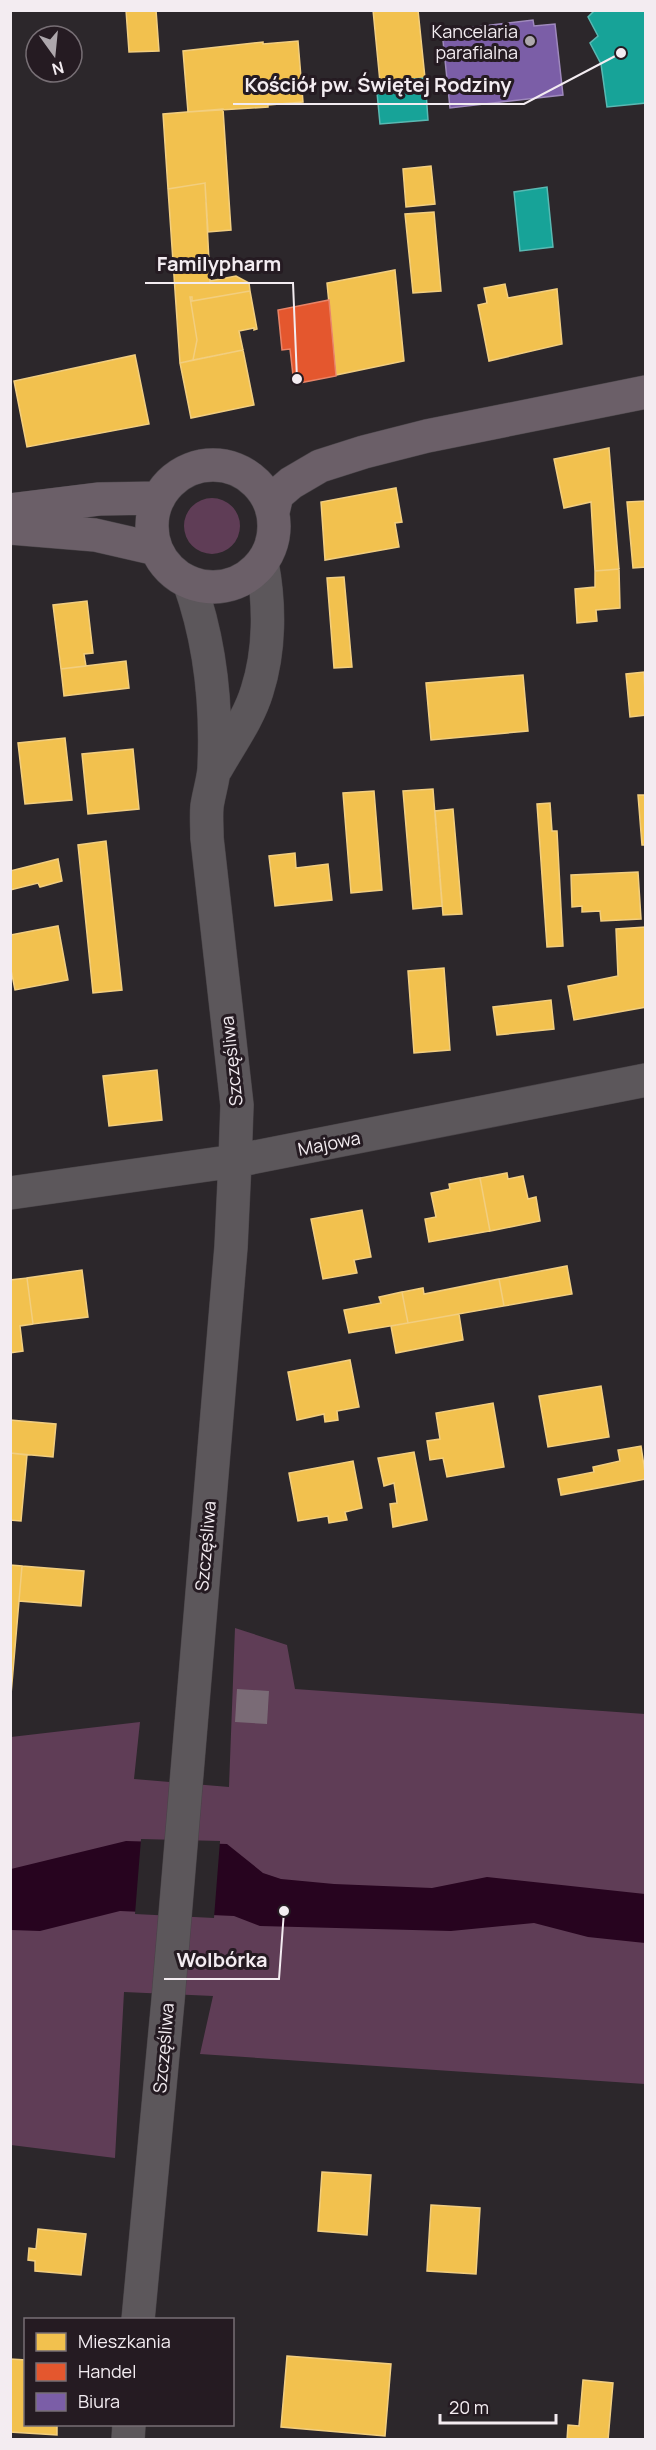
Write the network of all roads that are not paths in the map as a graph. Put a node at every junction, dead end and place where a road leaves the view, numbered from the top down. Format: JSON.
{"nodes":[{"id":1,"x":645,"y":392,"type":"edge"},
{"id":2,"x":427,"y":436,"type":"junction"},
{"id":3,"x":241,"y":471,"type":"junction"},
{"id":4,"x":159,"y":498,"type":"junction"},
{"id":5,"x":10,"y":510,"type":"edge"},
{"id":6,"x":273,"y":512,"type":"junction"},
{"id":7,"x":10,"y":528,"type":"edge"},
{"id":8,"x":156,"y":549,"type":"junction"},
{"id":9,"x":262,"y":563,"type":"junction"},
{"id":10,"x":189,"y":582,"type":"junction"},
{"id":11,"x":214,"y":773,"type":"junction"},
{"id":12,"x":645,"y":1080,"type":"edge"},
{"id":13,"x":235,"y":1161,"type":"junction"},
{"id":14,"x":10,"y":1193,"type":"edge"},
{"id":15,"x":138,"y":2318,"type":"edge"}],
"edges":[{"from":1,"to":2,"type":"main road"},
{"from":2,"to":3,"type":"main road"},
{"from":2,"to":6,"type":"main road"},
{"from":3,"to":4,"type":"main road"},
{"from":3,"to":6,"type":"main road"},
{"from":4,"to":5,"type":"main road"},
{"from":4,"to":8,"type":"main road"},
{"from":6,"to":9,"type":"main road"},
{"from":7,"to":8,"type":"main road"},
{"from":8,"to":10,"type":"main road"},
{"from":9,"to":10,"type":"main road"},
{"from":9,"to":11,"type":"street","name":"Szczęśliwa"},
{"from":10,"to":11,"type":"street","name":"Szczęśliwa"},
{"from":11,"to":13,"type":"street","name":"Szczęśliwa"},
{"from":12,"to":13,"type":"street","name":"Majowa"},
{"from":13,"to":14,"type":"street","name":"Majowa"},
{"from":13,"to":15,"type":"street","name":"Szczęśliwa"}]}
